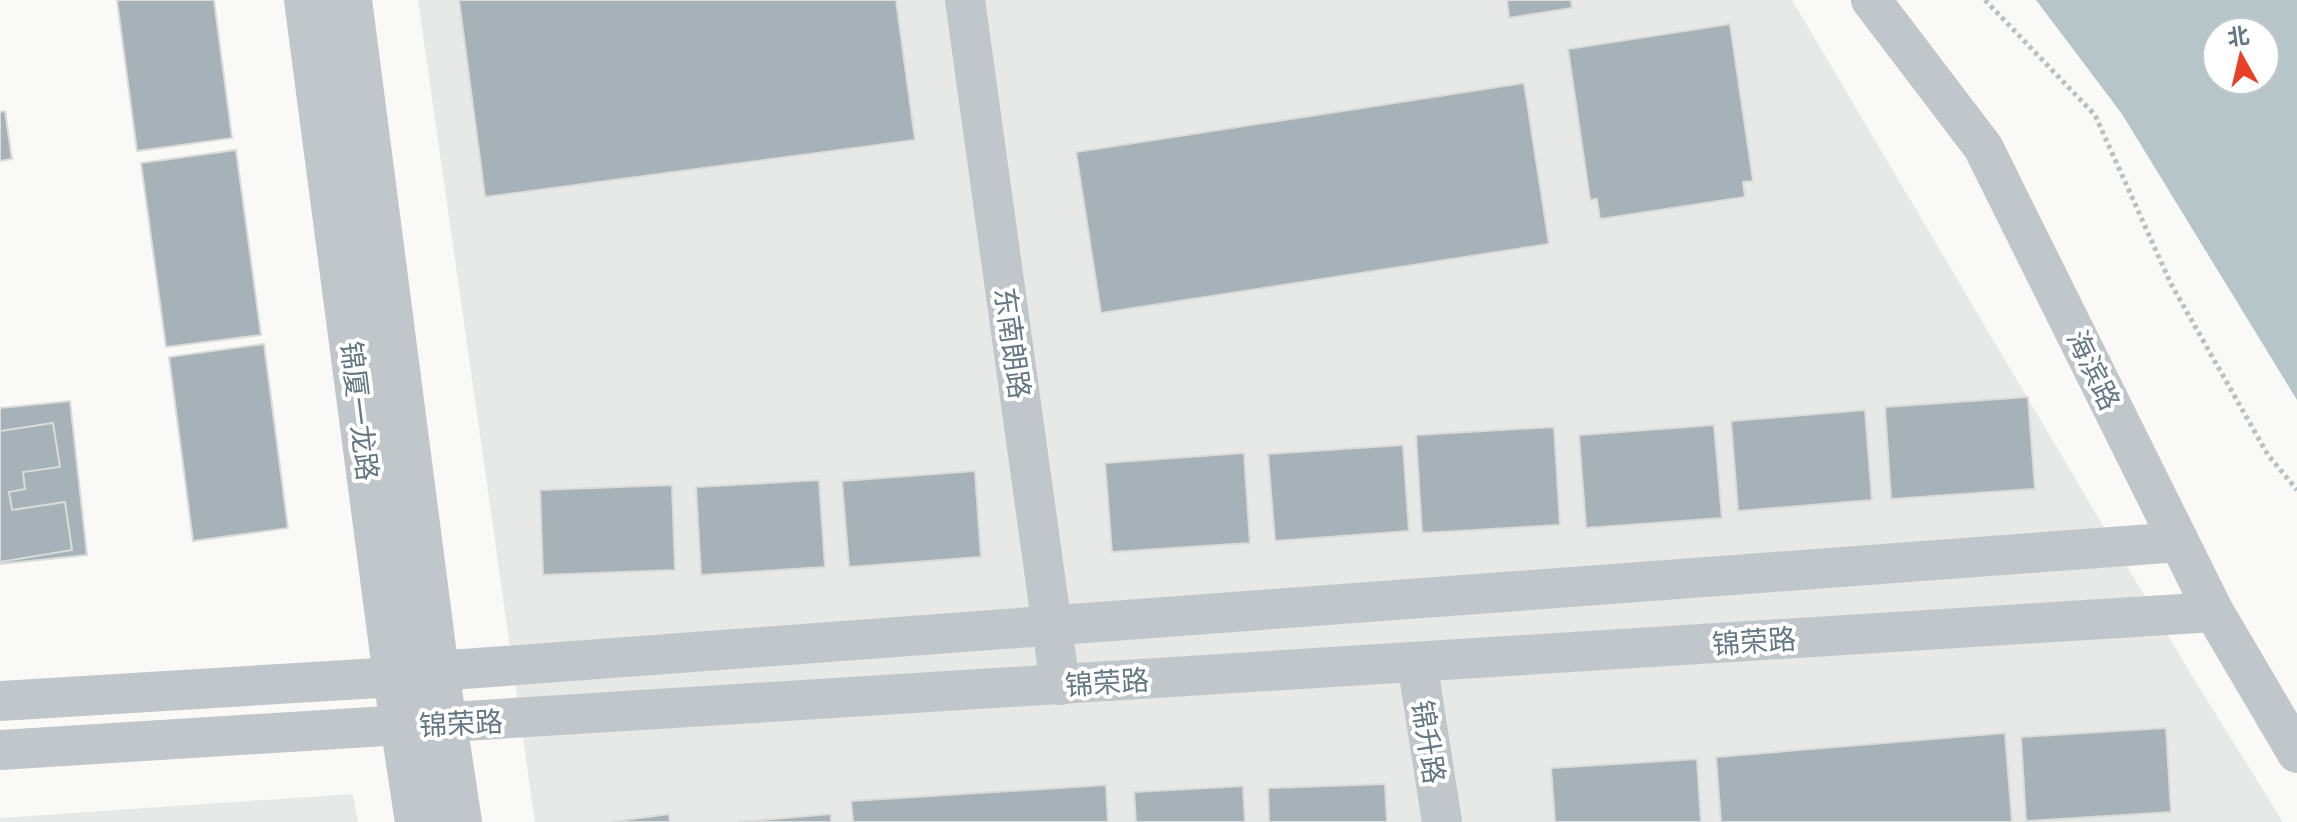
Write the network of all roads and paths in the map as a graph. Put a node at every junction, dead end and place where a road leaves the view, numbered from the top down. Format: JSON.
{"nodes":[{"id":1,"x":306,"y":0,"type":"edge"},
{"id":2,"x":350,"y":0,"type":"edge"},
{"id":3,"x":965,"y":0,"type":"edge"},
{"id":4,"x":1871,"y":0,"type":"edge"},
{"id":5,"x":1985,"y":0,"type":"edge"},
{"id":6,"x":2297,"y":490,"type":"edge"},
{"id":7,"x":2179,"y":542,"type":"junction"},
{"id":8,"x":2214,"y":612,"type":"junction"},
{"id":9,"x":1052,"y":625,"type":"junction"},
{"id":10,"x":1417,"y":662,"type":"junction"},
{"id":11,"x":416,"y":674,"type":"junction"},
{"id":12,"x":1060,"y":685,"type":"junction"},
{"id":13,"x":0,"y":701,"type":"edge"},
{"id":14,"x":444,"y":724,"type":"junction"},
{"id":15,"x":402,"y":726,"type":"junction"},
{"id":16,"x":0,"y":750,"type":"edge"},
{"id":17,"x":2297,"y":753,"type":"edge"},
{"id":18,"x":417,"y":822,"type":"edge"},
{"id":19,"x":460,"y":822,"type":"edge"},
{"id":20,"x":1442,"y":822,"type":"edge"}],
"edges":[{"from":1,"to":11,"type":"street","name":"锦厦一龙路"},
{"from":2,"to":11,"type":"street","name":"锦厦一龙路"},
{"from":3,"to":9,"type":"street","name":"东南朗路"},
{"from":4,"to":7,"type":"street","name":"海滨路"},
{"from":5,"to":6,"type":"path"},
{"from":7,"to":8,"type":"street","name":"海滨路"},
{"from":7,"to":9,"type":"street","name":"锦荣路"},
{"from":8,"to":10,"type":"street","name":"锦荣路"},
{"from":8,"to":17,"type":"street","name":"海滨路"},
{"from":9,"to":11,"type":"street","name":"锦荣路"},
{"from":9,"to":12,"type":"street","name":"东南朗路"},
{"from":10,"to":12,"type":"street","name":"锦荣路"},
{"from":10,"to":20,"type":"street","name":"锦升路"},
{"from":11,"to":13,"type":"street","name":"锦荣路"},
{"from":11,"to":14,"type":"street","name":"锦厦一龙路"},
{"from":11,"to":15,"type":"street","name":"锦厦一龙路"},
{"from":12,"to":14,"type":"street","name":"锦荣路"},
{"from":14,"to":15,"type":"street","name":"锦荣路"},
{"from":14,"to":19,"type":"street","name":"锦厦一龙路"},
{"from":15,"to":16,"type":"street","name":"锦荣路"},
{"from":15,"to":18,"type":"street","name":"锦厦一龙路"}]}
